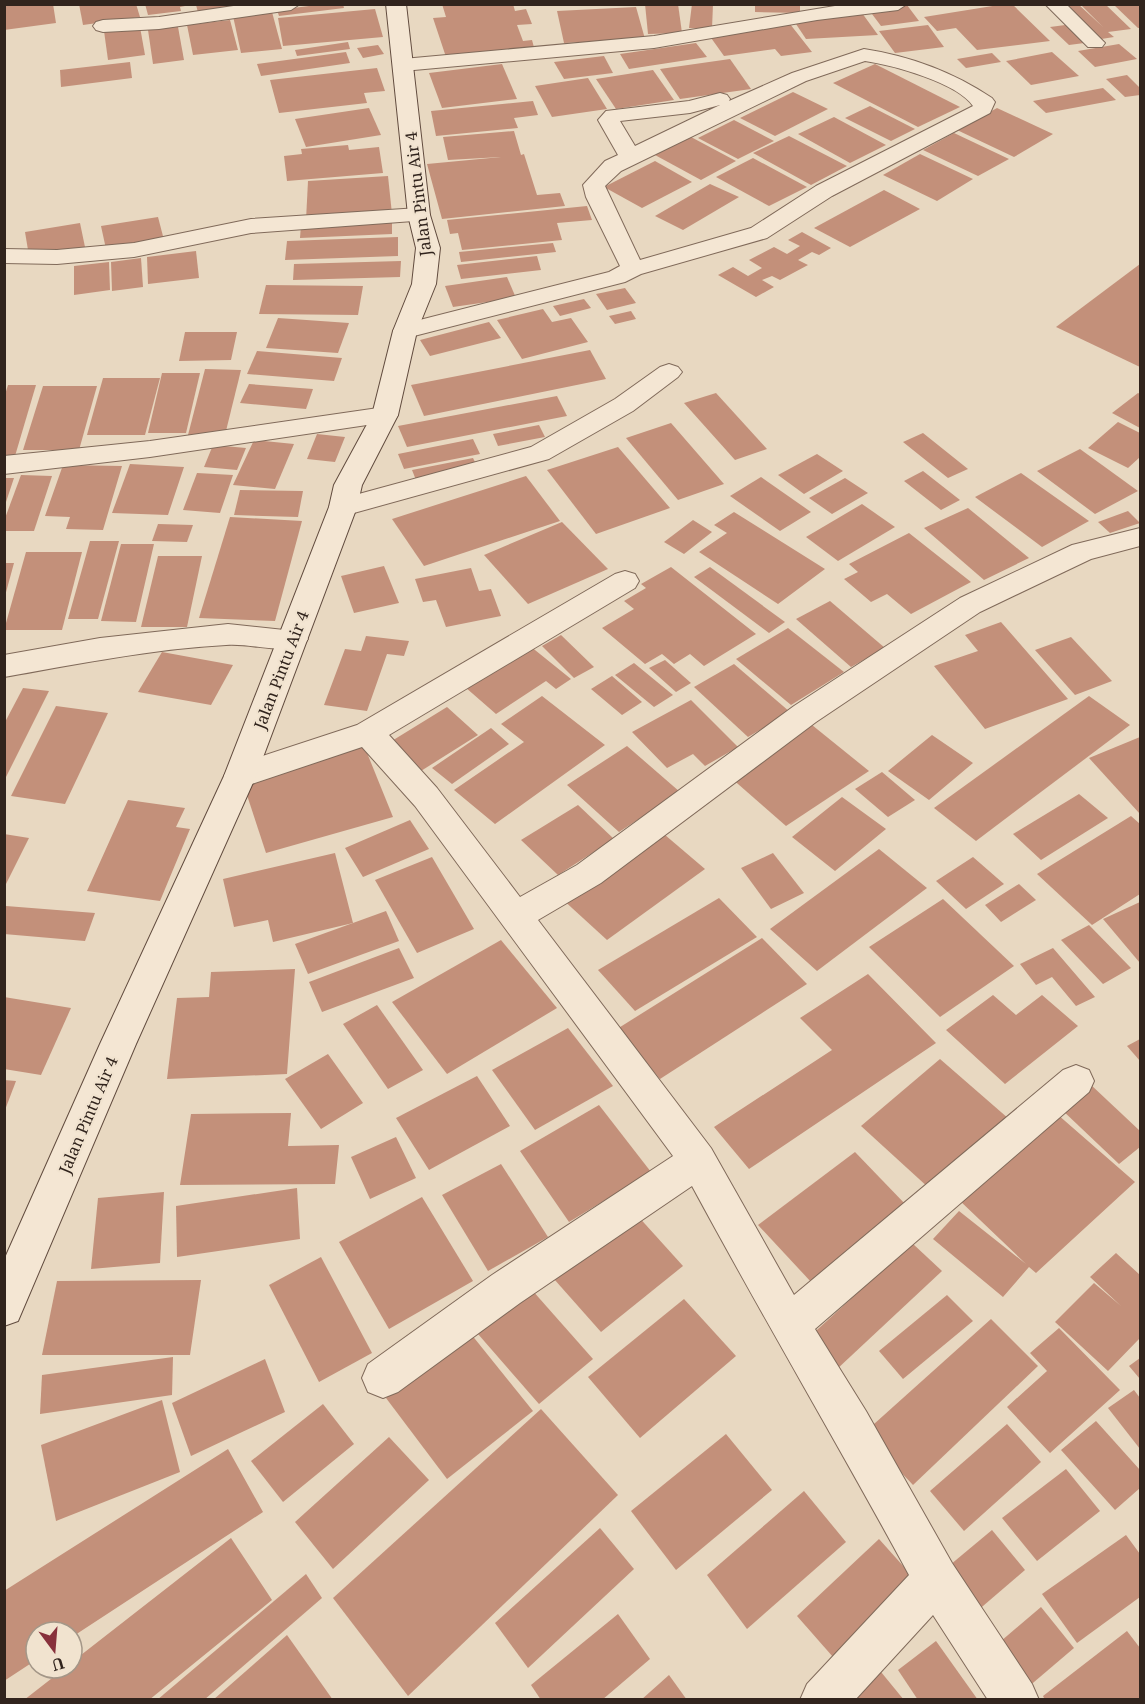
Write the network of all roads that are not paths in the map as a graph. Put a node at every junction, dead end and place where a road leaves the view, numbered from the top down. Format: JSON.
{"nodes":[{"id":1,"x":291,"y":4,"type":"edge"},
{"id":2,"x":396,"y":4,"type":"edge"},
{"id":3,"x":898,"y":4,"type":"edge"},
{"id":4,"x":1054,"y":4,"type":"edge"},
{"id":5,"x":103,"y":26,"type":"dead end"},
{"id":6,"x":1095,"y":43,"type":"dead end"},
{"id":7,"x":403,"y":65,"type":"junction"},
{"id":8,"x":799,"y":77,"type":"junction"},
{"id":9,"x":630,"y":157,"type":"junction"},
{"id":10,"x":418,"y":215,"type":"junction"},
{"id":11,"x":4,"y":256,"type":"edge"},
{"id":12,"x":633,"y":269,"type":"junction"},
{"id":13,"x":405,"y":331,"type":"junction"},
{"id":14,"x":669,"y":372,"type":"dead end"},
{"id":15,"x":385,"y":415,"type":"junction"},
{"id":16,"x":4,"y":465,"type":"edge"},
{"id":17,"x":343,"y":507,"type":"junction"},
{"id":18,"x":1140,"y":537,"type":"edge"},
{"id":19,"x":625,"y":581,"type":"dead end"},
{"id":20,"x":293,"y":639,"type":"junction"},
{"id":21,"x":4,"y":666,"type":"edge"},
{"id":22,"x":368,"y":733,"type":"junction"},
{"id":23,"x":240,"y":776,"type":"junction"},
{"id":24,"x":516,"y":916,"type":"junction"},
{"id":25,"x":1076,"y":1082,"type":"dead end"},
{"id":26,"x":698,"y":1160,"type":"junction"},
{"id":27,"x":4,"y":1307,"type":"edge"},
{"id":28,"x":789,"y":1325,"type":"junction"},
{"id":29,"x":383,"y":1378,"type":"dead end"},
{"id":30,"x":936,"y":1579,"type":"junction"},
{"id":31,"x":823,"y":1700,"type":"edge"},
{"id":32,"x":1016,"y":1700,"type":"edge"}],
"edges":[{"from":1,"to":5,"type":"street"},
{"from":2,"to":7,"type":"street","name":"Jalan Pintu Air 4"},
{"from":3,"to":7,"type":"street"},
{"from":4,"to":6,"type":"street"},
{"from":7,"to":10,"type":"street","name":"Jalan Pintu Air 4"},
{"from":8,"to":9,"type":"street"},
{"from":8,"to":9,"type":"street"},
{"from":8,"to":12,"type":"street"},
{"from":9,"to":12,"type":"street"},
{"from":10,"to":11,"type":"street"},
{"from":10,"to":13,"type":"street","name":"Jalan Pintu Air 4"},
{"from":12,"to":13,"type":"street"},
{"from":13,"to":15,"type":"street","name":"Jalan Pintu Air 4"},
{"from":14,"to":17,"type":"street"},
{"from":15,"to":16,"type":"street"},
{"from":15,"to":17,"type":"street","name":"Jalan Pintu Air 4"},
{"from":17,"to":20,"type":"street","name":"Jalan Pintu Air 4"},
{"from":18,"to":24,"type":"street"},
{"from":19,"to":22,"type":"street"},
{"from":20,"to":21,"type":"street"},
{"from":20,"to":23,"type":"street","name":"Jalan Pintu Air 4"},
{"from":22,"to":23,"type":"street"},
{"from":22,"to":24,"type":"street"},
{"from":23,"to":27,"type":"street","name":"Jalan Pintu Air 4"},
{"from":24,"to":26,"type":"street"},
{"from":25,"to":28,"type":"street"},
{"from":26,"to":28,"type":"street"},
{"from":26,"to":29,"type":"street"},
{"from":28,"to":30,"type":"street"},
{"from":30,"to":31,"type":"street"},
{"from":30,"to":32,"type":"street"}]}
